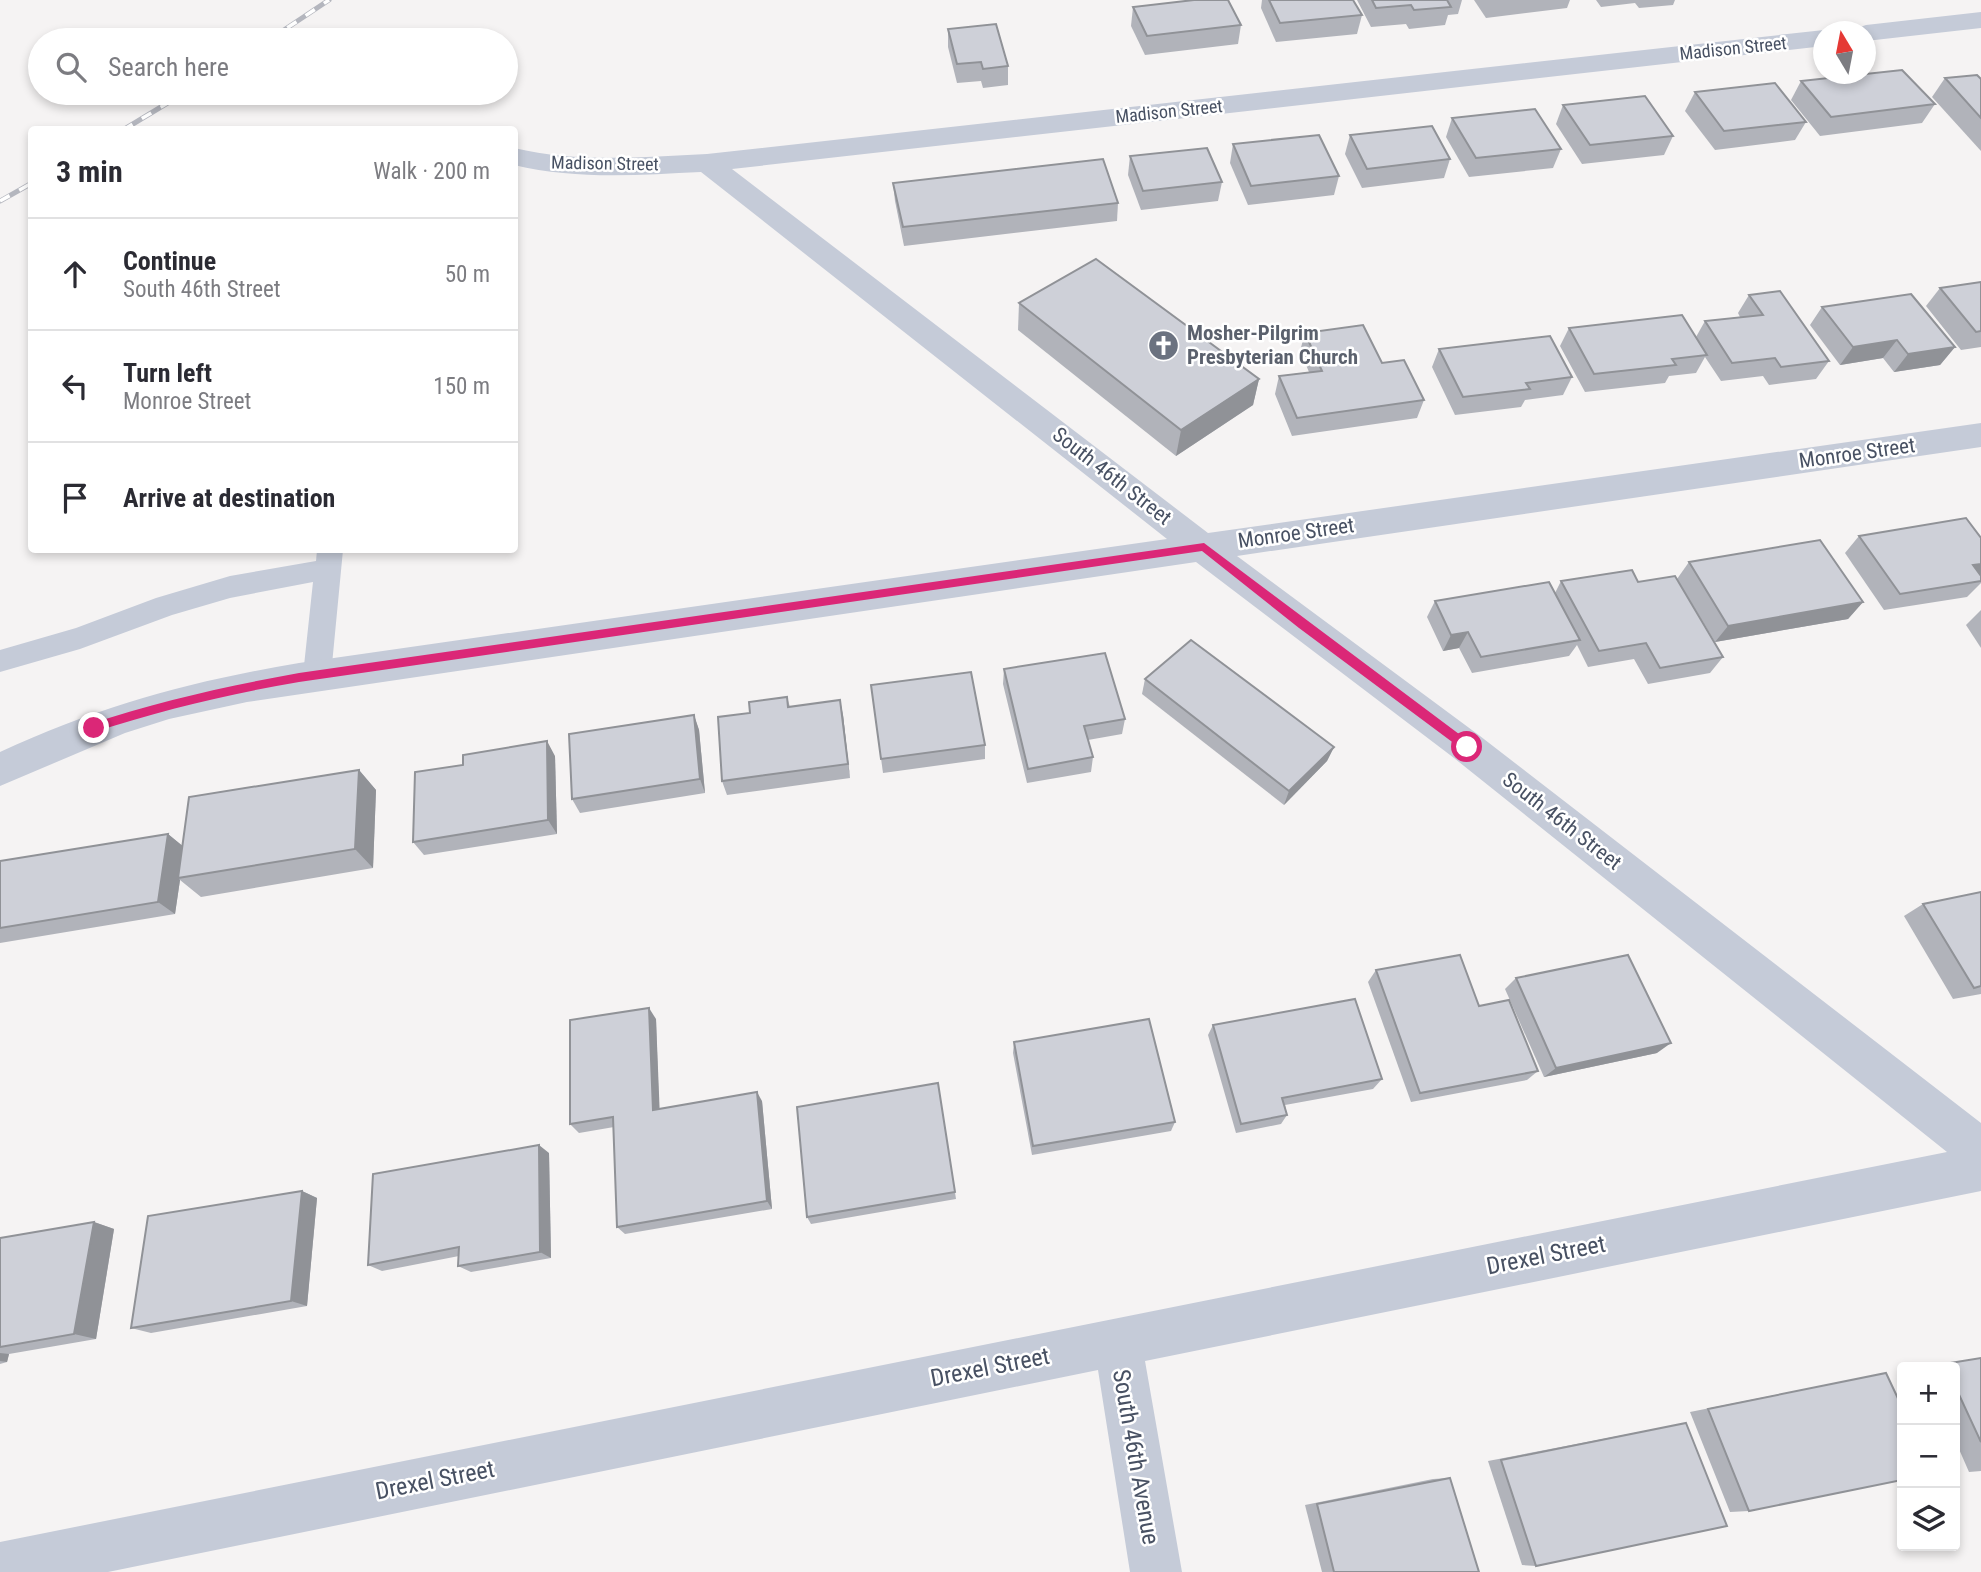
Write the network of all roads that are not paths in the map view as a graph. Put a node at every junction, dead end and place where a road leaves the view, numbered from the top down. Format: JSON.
{"nodes":[{"id":1,"x":1981,"y":20,"type":"edge"},
{"id":2,"x":1876,"y":32,"type":"edge"},
{"id":3,"x":1813,"y":39,"type":"edge"},
{"id":4,"x":518,"y":157,"type":"edge"},
{"id":5,"x":707,"y":163,"type":"junction"},
{"id":6,"x":1981,"y":435,"type":"edge"},
{"id":7,"x":1204,"y":547,"type":"junction"},
{"id":8,"x":329,"y":559,"type":"edge"},
{"id":9,"x":0,"y":661,"type":"edge"},
{"id":10,"x":317,"y":675,"type":"junction"},
{"id":11,"x":0,"y":770,"type":"edge"},
{"id":12,"x":1981,"y":1151,"type":"edge"},
{"id":13,"x":1981,"y":1168,"type":"edge"},
{"id":14,"x":1117,"y":1341,"type":"junction"},
{"id":15,"x":0,"y":1568,"type":"edge"},
{"id":16,"x":1156,"y":1572,"type":"edge"}],
"edges":[{"from":1,"to":2,"type":"street"},
{"from":3,"to":5,"type":"street","name":"Madison Street"},
{"from":4,"to":5,"type":"street","name":"Madison Street"},
{"from":5,"to":7,"type":"street","name":"South 46th Street"},
{"from":6,"to":7,"type":"street","name":"Monroe Street"},
{"from":7,"to":10,"type":"street","name":"Monroe Street"},
{"from":7,"to":12,"type":"street","name":"South 46th Street"},
{"from":8,"to":9,"type":"lane"},
{"from":8,"to":10,"type":"lane"},
{"from":10,"to":11,"type":"street","name":"Monroe Street"},
{"from":13,"to":14,"type":"street","name":"Drexel Street"},
{"from":14,"to":15,"type":"street","name":"Drexel Street"},
{"from":14,"to":16,"type":"street","name":"South 46th Avenue"}]}
